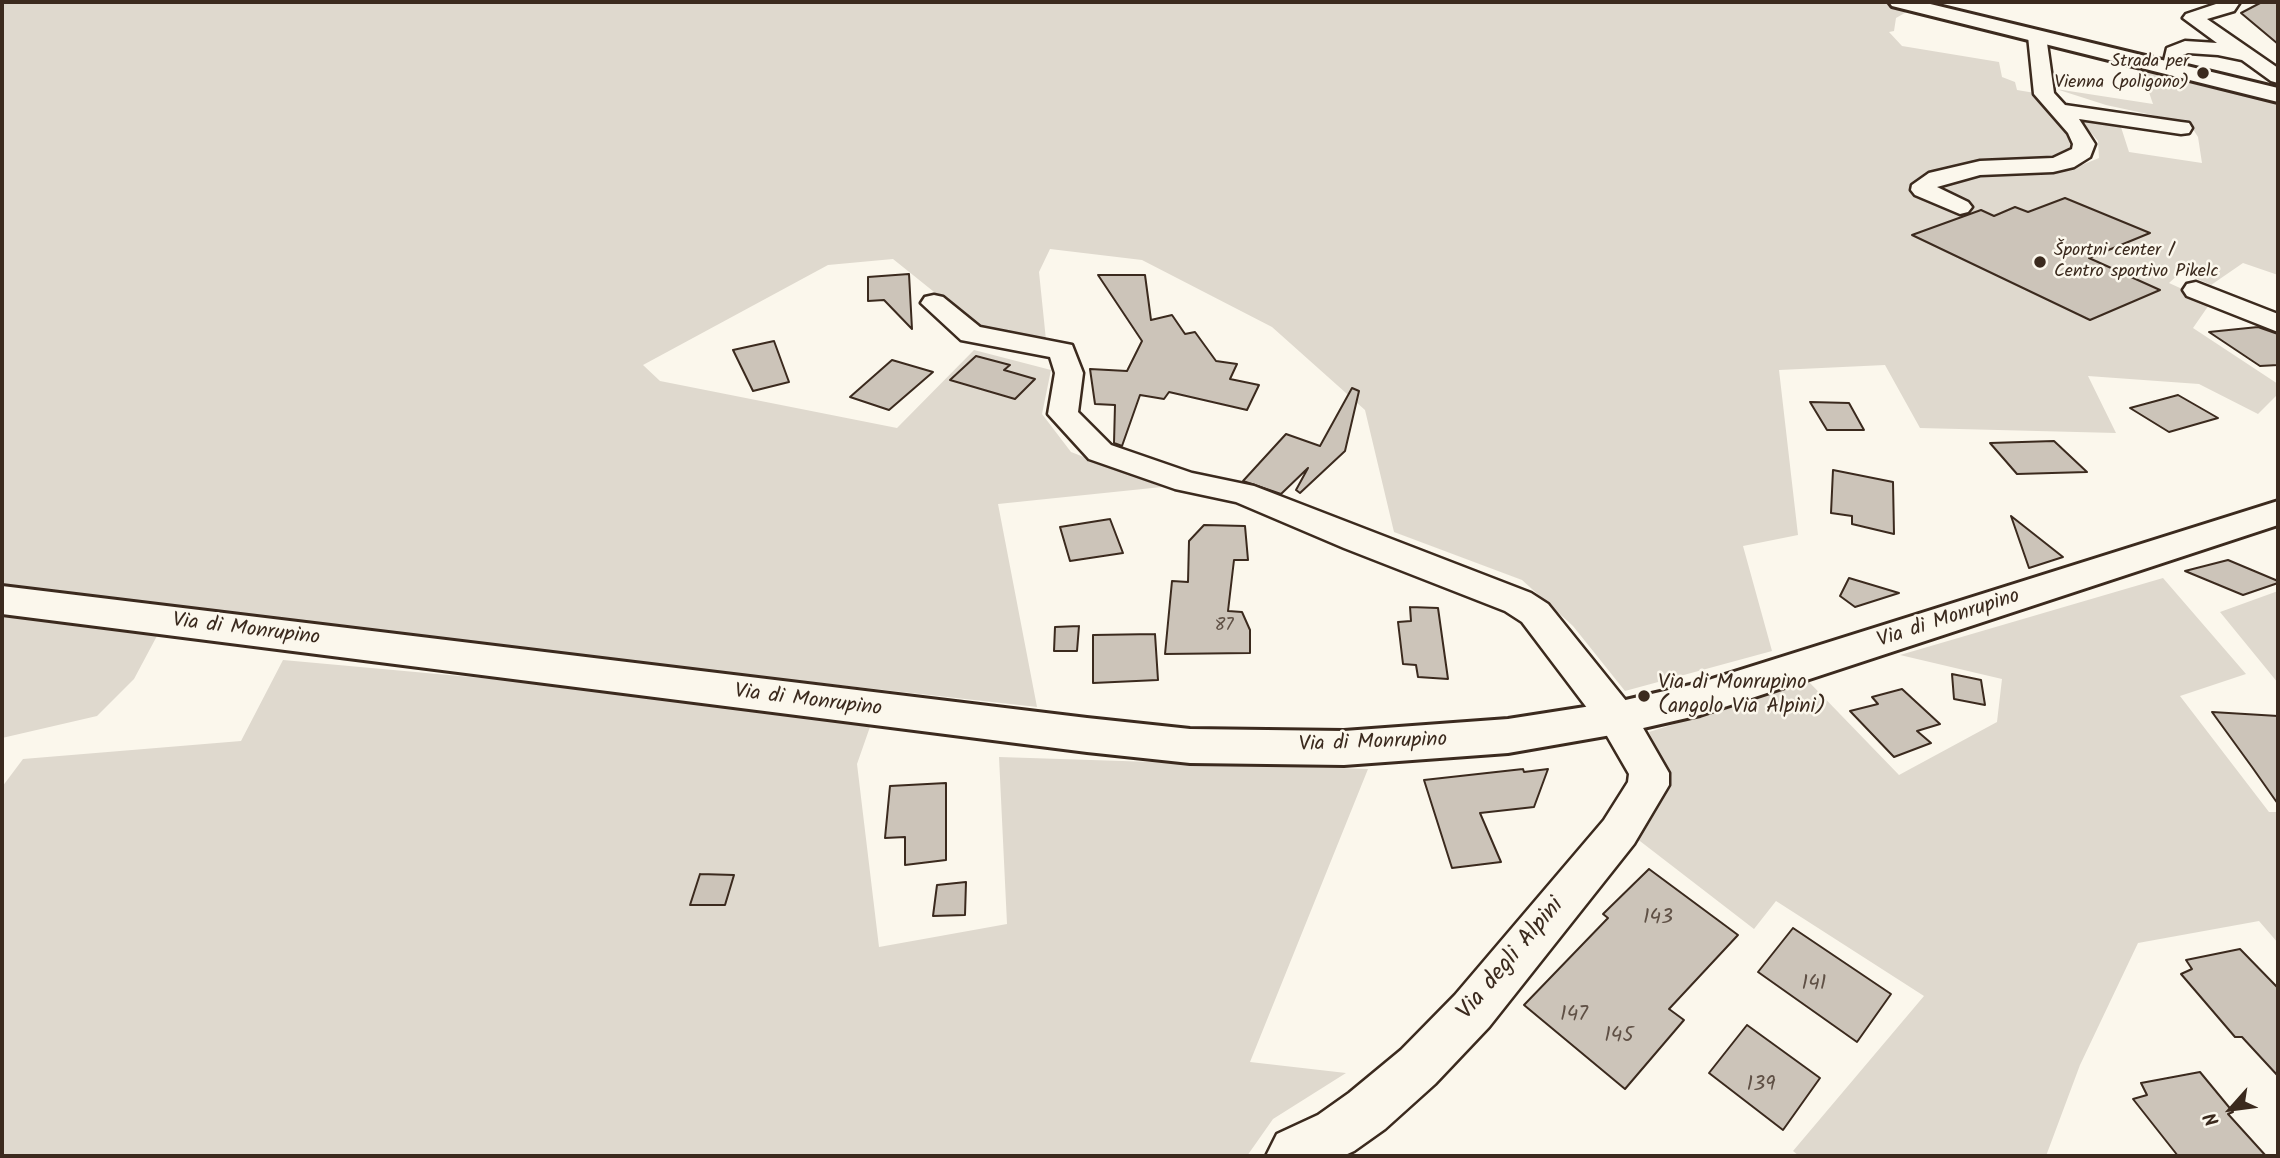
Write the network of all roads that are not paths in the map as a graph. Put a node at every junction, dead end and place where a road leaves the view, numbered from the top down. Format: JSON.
{"nodes":[{"id":1,"x":1899,"y":2,"type":"edge"},
{"id":2,"x":2231,"y":2,"type":"edge"},
{"id":3,"x":2037,"y":36,"type":"junction"},
{"id":4,"x":2249,"y":56,"type":"junction"},
{"id":5,"x":2172,"y":69,"type":"junction"},
{"id":6,"x":2278,"y":76,"type":"edge"},
{"id":7,"x":2278,"y":95,"type":"edge"},
{"id":8,"x":2059,"y":110,"type":"junction"},
{"id":9,"x":2181,"y":128,"type":"dead end"},
{"id":10,"x":1960,"y":207,"type":"dead end"},
{"id":11,"x":2196,"y":290,"type":"dead end"},
{"id":12,"x":934,"y":303,"type":"dead end"},
{"id":13,"x":2278,"y":324,"type":"edge"},
{"id":14,"x":2278,"y":513,"type":"edge"},
{"id":15,"x":2,"y":600,"type":"edge"},
{"id":16,"x":1617,"y":719,"type":"junction"},
{"id":17,"x":1292,"y":1156,"type":"edge"}],
"edges":[{"from":1,"to":3,"type":"main road"},
{"from":2,"to":4,"type":"street"},
{"from":3,"to":5,"type":"main road"},
{"from":3,"to":8,"type":"street"},
{"from":4,"to":5,"type":"street"},
{"from":4,"to":6,"type":"street"},
{"from":5,"to":7,"type":"main road"},
{"from":8,"to":9,"type":"street"},
{"from":8,"to":10,"type":"street"},
{"from":11,"to":13,"type":"street"},
{"from":12,"to":16,"type":"street"},
{"from":14,"to":16,"type":"main road","name":"Via di Monrupino"},
{"from":15,"to":16,"type":"main road","name":"Via di Monrupino"},
{"from":16,"to":17,"type":"street","name":"Via degli Alpini"}]}
